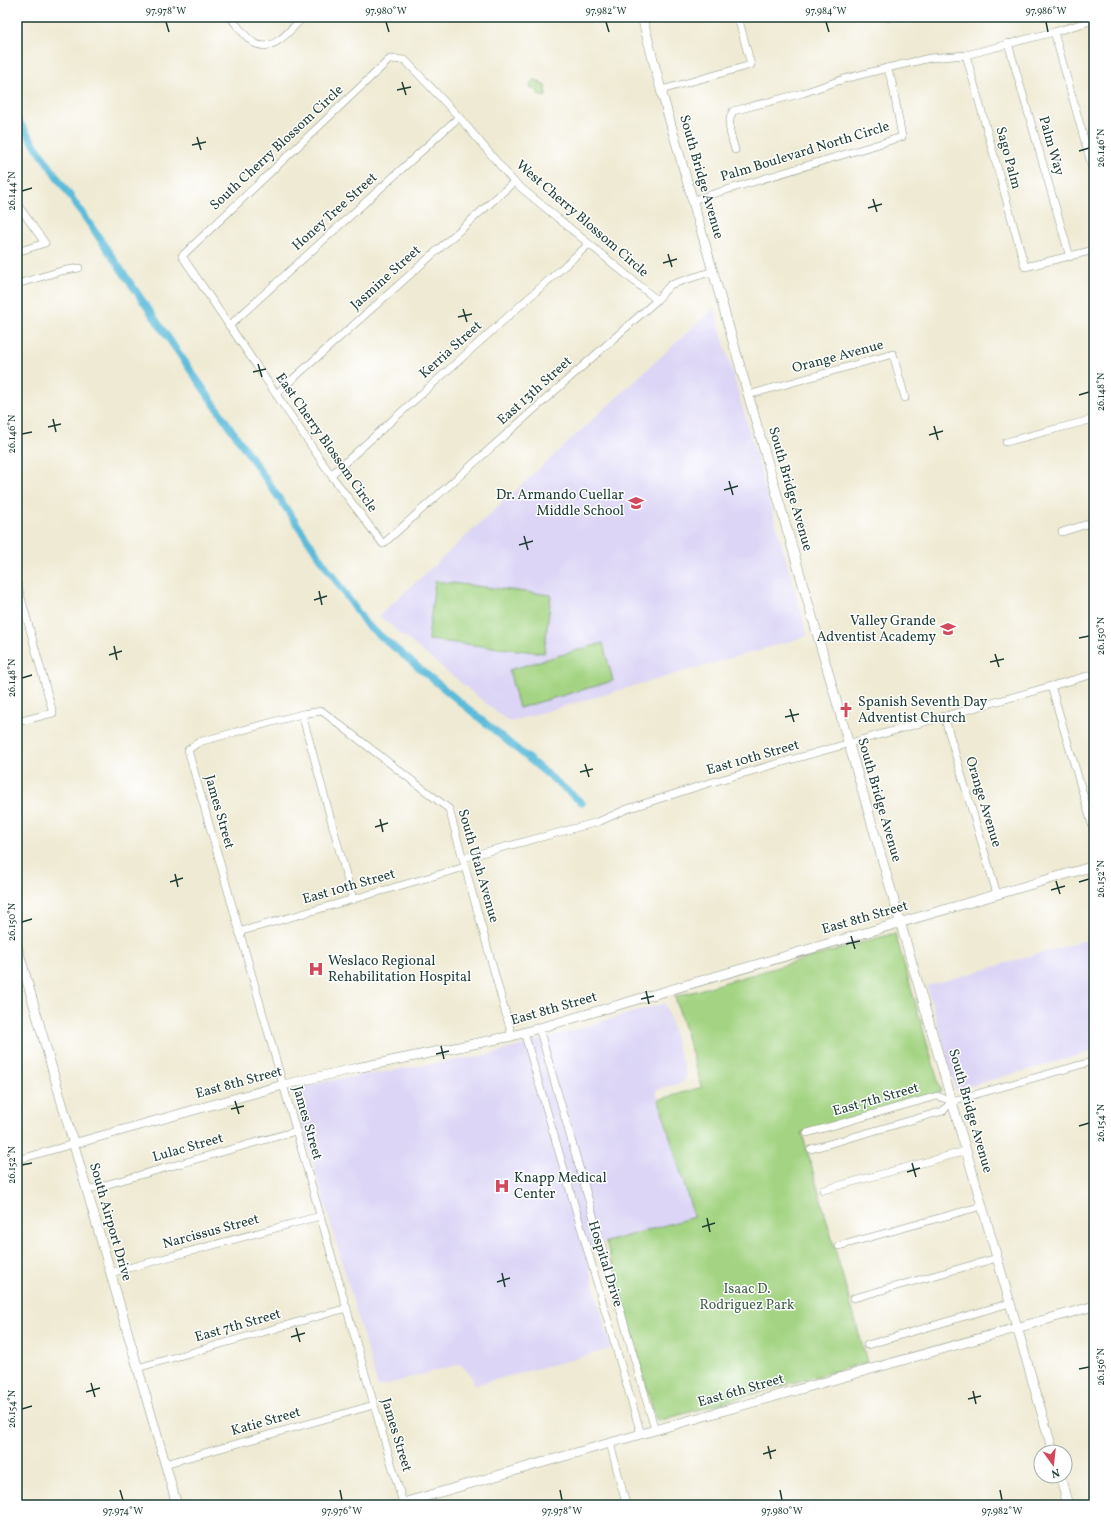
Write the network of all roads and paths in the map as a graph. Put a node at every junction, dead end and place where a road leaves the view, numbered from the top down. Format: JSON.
{"nodes":[{"id":1,"x":230,"y":17,"type":"edge"},
{"id":2,"x":303,"y":17,"type":"edge"},
{"id":3,"x":642,"y":17,"type":"edge"},
{"id":4,"x":738,"y":17,"type":"edge"},
{"id":5,"x":1094,"y":20,"type":"edge"},
{"id":6,"x":1054,"y":32,"type":"junction"},
{"id":7,"x":1008,"y":44,"type":"junction"},
{"id":8,"x":966,"y":55,"type":"junction"},
{"id":9,"x":390,"y":59,"type":"joint"},
{"id":10,"x":887,"y":68,"type":"junction"},
{"id":11,"x":661,"y":90,"type":"junction"},
{"id":12,"x":459,"y":117,"type":"junction"},
{"id":13,"x":735,"y":150,"type":"dead end"},
{"id":14,"x":1094,"y":174,"type":"edge"},
{"id":15,"x":514,"y":182,"type":"junction"},
{"id":16,"x":692,"y":200,"type":"junction"},
{"id":17,"x":17,"y":204,"type":"edge"},
{"id":18,"x":589,"y":244,"type":"junction"},
{"id":19,"x":1094,"y":250,"type":"edge"},
{"id":20,"x":17,"y":252,"type":"edge"},
{"id":21,"x":182,"y":256,"type":"joint"},
{"id":22,"x":1070,"y":257,"type":"junction"},
{"id":23,"x":79,"y":268,"type":"dead end"},
{"id":24,"x":713,"y":271,"type":"junction"},
{"id":25,"x":17,"y":284,"type":"edge"},
{"id":26,"x":657,"y":300,"type":"junction"},
{"id":27,"x":229,"y":326,"type":"junction"},
{"id":28,"x":276,"y":394,"type":"junction"},
{"id":29,"x":748,"y":396,"type":"junction"},
{"id":30,"x":905,"y":398,"type":"dead end"},
{"id":31,"x":1094,"y":419,"type":"edge"},
{"id":32,"x":1006,"y":442,"type":"dead end"},
{"id":33,"x":331,"y":475,"type":"junction"},
{"id":34,"x":1094,"y":522,"type":"edge"},
{"id":35,"x":1062,"y":532,"type":"dead end"},
{"id":36,"x":383,"y":544,"type":"joint"},
{"id":37,"x":17,"y":584,"type":"edge"},
{"id":38,"x":1094,"y":674,"type":"edge"},
{"id":39,"x":1051,"y":686,"type":"junction"},
{"id":40,"x":302,"y":714,"type":"junction"},
{"id":41,"x":944,"y":716,"type":"junction"},
{"id":42,"x":17,"y":722,"type":"edge"},
{"id":43,"x":848,"y":744,"type":"junction"},
{"id":44,"x":1094,"y":831,"type":"edge"},
{"id":45,"x":463,"y":858,"type":"junction"},
{"id":46,"x":1094,"y":866,"type":"edge"},
{"id":47,"x":465,"y":867,"type":"junction"},
{"id":48,"x":997,"y":894,"type":"junction"},
{"id":49,"x":353,"y":900,"type":"junction"},
{"id":50,"x":901,"y":923,"type":"junction"},
{"id":51,"x":239,"y":932,"type":"junction"},
{"id":52,"x":17,"y":946,"type":"edge"},
{"id":53,"x":539,"y":1028,"type":"junction"},
{"id":54,"x":524,"y":1032,"type":"junction"},
{"id":55,"x":512,"y":1036,"type":"junction"},
{"id":56,"x":1094,"y":1061,"type":"edge"},
{"id":57,"x":283,"y":1085,"type":"junction"},
{"id":58,"x":952,"y":1102,"type":"junction"},
{"id":59,"x":296,"y":1131,"type":"junction"},
{"id":60,"x":807,"y":1133,"type":"dead end"},
{"id":61,"x":73,"y":1144,"type":"junction"},
{"id":62,"x":811,"y":1149,"type":"dead end"},
{"id":63,"x":966,"y":1151,"type":"junction"},
{"id":64,"x":17,"y":1160,"type":"edge"},
{"id":65,"x":87,"y":1190,"type":"junction"},
{"id":66,"x":823,"y":1190,"type":"dead end"},
{"id":67,"x":982,"y":1206,"type":"junction"},
{"id":68,"x":320,"y":1216,"type":"junction"},
{"id":69,"x":839,"y":1246,"type":"dead end"},
{"id":70,"x":997,"y":1258,"type":"junction"},
{"id":71,"x":110,"y":1273,"type":"junction"},
{"id":72,"x":854,"y":1298,"type":"dead end"},
{"id":73,"x":1010,"y":1303,"type":"junction"},
{"id":74,"x":1094,"y":1306,"type":"edge"},
{"id":75,"x":346,"y":1308,"type":"junction"},
{"id":76,"x":1018,"y":1328,"type":"junction"},
{"id":77,"x":867,"y":1345,"type":"dead end"},
{"id":78,"x":137,"y":1368,"type":"junction"},
{"id":79,"x":374,"y":1405,"type":"junction"},
{"id":80,"x":655,"y":1430,"type":"junction"},
{"id":81,"x":641,"y":1434,"type":"junction"},
{"id":82,"x":610,"y":1443,"type":"junction"},
{"id":83,"x":1051,"y":1444,"type":"edge"},
{"id":84,"x":165,"y":1464,"type":"junction"},
{"id":85,"x":1062,"y":1484,"type":"edge"},
{"id":86,"x":400,"y":1504,"type":"edge"},
{"id":87,"x":177,"y":1505,"type":"edge"},
{"id":88,"x":626,"y":1505,"type":"edge"},
{"id":89,"x":1068,"y":1505,"type":"edge"}],
"edges":[{"from":1,"to":2,"type":"street"},
{"from":3,"to":11,"type":"street","name":"South Bridge Avenue"},
{"from":4,"to":11,"type":"street"},
{"from":5,"to":6,"type":"street"},
{"from":6,"to":7,"type":"street"},
{"from":6,"to":14,"type":"street"},
{"from":7,"to":8,"type":"street"},
{"from":7,"to":22,"type":"street","name":"Palm Way"},
{"from":8,"to":10,"type":"street"},
{"from":8,"to":22,"type":"street","name":"Sago Palm"},
{"from":9,"to":12,"type":"street","name":"West Cherry Blossom Circle"},
{"from":9,"to":21,"type":"street","name":"South Cherry Blossom Circle"},
{"from":10,"to":13,"type":"street","name":"Palm Boulevard North Circle"},
{"from":10,"to":16,"type":"street","name":"Palm Boulevard North Circle"},
{"from":11,"to":16,"type":"street","name":"South Bridge Avenue"},
{"from":12,"to":15,"type":"street","name":"West Cherry Blossom Circle"},
{"from":12,"to":27,"type":"street","name":"Honey Tree Street"},
{"from":15,"to":18,"type":"street","name":"West Cherry Blossom Circle"},
{"from":15,"to":28,"type":"street","name":"Jasmine Street"},
{"from":16,"to":24,"type":"street","name":"South Bridge Avenue"},
{"from":17,"to":20,"type":"street"},
{"from":18,"to":26,"type":"street","name":"West Cherry Blossom Circle"},
{"from":18,"to":33,"type":"street","name":"Kerria Street"},
{"from":19,"to":22,"type":"street"},
{"from":21,"to":27,"type":"street","name":"East Cherry Blossom Circle"},
{"from":23,"to":25,"type":"street"},
{"from":24,"to":26,"type":"street","name":"East 13th Street"},
{"from":24,"to":29,"type":"street","name":"South Bridge Avenue"},
{"from":26,"to":36,"type":"street","name":"East 13th Street"},
{"from":27,"to":28,"type":"street","name":"East Cherry Blossom Circle"},
{"from":28,"to":33,"type":"street","name":"East Cherry Blossom Circle"},
{"from":29,"to":30,"type":"street","name":"Orange Avenue"},
{"from":29,"to":43,"type":"street","name":"South Bridge Avenue"},
{"from":31,"to":32,"type":"street"},
{"from":33,"to":36,"type":"street","name":"East Cherry Blossom Circle"},
{"from":34,"to":35,"type":"street"},
{"from":37,"to":42,"type":"street"},
{"from":38,"to":39,"type":"street","name":"East 10th Street"},
{"from":39,"to":41,"type":"street","name":"East 10th Street"},
{"from":39,"to":44,"type":"street"},
{"from":40,"to":45,"type":"street","name":"South Utah Avenue"},
{"from":40,"to":49,"type":"street"},
{"from":40,"to":51,"type":"street","name":"James Street"},
{"from":41,"to":43,"type":"street","name":"East 10th Street"},
{"from":41,"to":48,"type":"street","name":"Orange Avenue"},
{"from":43,"to":45,"type":"street","name":"East 10th Street"},
{"from":43,"to":50,"type":"street","name":"South Bridge Avenue"},
{"from":45,"to":47,"type":"street","name":"South Utah Avenue"},
{"from":46,"to":48,"type":"street","name":"East 8th Street"},
{"from":47,"to":49,"type":"street","name":"East 10th Street"},
{"from":47,"to":55,"type":"street","name":"South Utah Avenue"},
{"from":48,"to":50,"type":"street","name":"East 8th Street"},
{"from":49,"to":51,"type":"street","name":"East 10th Street"},
{"from":50,"to":53,"type":"street","name":"East 8th Street"},
{"from":50,"to":58,"type":"street","name":"South Bridge Avenue"},
{"from":51,"to":57,"type":"street","name":"James Street"},
{"from":52,"to":61,"type":"street","name":"South Airport Drive"},
{"from":53,"to":54,"type":"street","name":"East 8th Street"},
{"from":53,"to":80,"type":"street","name":"Hospital Drive"},
{"from":54,"to":55,"type":"street","name":"East 8th Street"},
{"from":54,"to":81,"type":"street","name":"Hospital Drive"},
{"from":55,"to":57,"type":"street","name":"East 8th Street"},
{"from":56,"to":58,"type":"street","name":"East 7th Street"},
{"from":57,"to":59,"type":"street","name":"James Street"},
{"from":57,"to":61,"type":"street","name":"East 8th Street"},
{"from":58,"to":60,"type":"street","name":"East 7th Street"},
{"from":58,"to":62,"type":"street","name":"East 7th Street"},
{"from":58,"to":63,"type":"street","name":"South Bridge Avenue"},
{"from":59,"to":65,"type":"street","name":"Lulac Street"},
{"from":59,"to":68,"type":"street","name":"James Street"},
{"from":61,"to":64,"type":"street","name":"East 8th Street"},
{"from":61,"to":65,"type":"street","name":"South Airport Drive"},
{"from":63,"to":66,"type":"street"},
{"from":63,"to":67,"type":"street","name":"South Bridge Avenue"},
{"from":65,"to":71,"type":"street","name":"South Airport Drive"},
{"from":67,"to":69,"type":"street"},
{"from":67,"to":70,"type":"street","name":"South Bridge Avenue"},
{"from":68,"to":71,"type":"street","name":"Narcissus Street"},
{"from":68,"to":75,"type":"street","name":"James Street"},
{"from":70,"to":72,"type":"street"},
{"from":70,"to":73,"type":"street","name":"South Bridge Avenue"},
{"from":71,"to":78,"type":"street","name":"South Airport Drive"},
{"from":73,"to":76,"type":"street","name":"South Bridge Avenue"},
{"from":73,"to":77,"type":"street"},
{"from":74,"to":76,"type":"street","name":"East 6th Street"},
{"from":75,"to":78,"type":"street","name":"East 7th Street"},
{"from":75,"to":79,"type":"street","name":"James Street"},
{"from":76,"to":80,"type":"street","name":"East 6th Street"},
{"from":76,"to":83,"type":"street","name":"South Bridge Avenue"},
{"from":78,"to":84,"type":"street","name":"South Airport Drive"},
{"from":79,"to":84,"type":"street","name":"Katie Street"},
{"from":79,"to":86,"type":"street","name":"James Street"},
{"from":80,"to":81,"type":"street","name":"East 6th Street"},
{"from":81,"to":82,"type":"street","name":"East 6th Street"},
{"from":82,"to":86,"type":"street","name":"East 6th Street"},
{"from":82,"to":88,"type":"street"},
{"from":84,"to":87,"type":"street","name":"South Airport Drive"},
{"from":85,"to":89,"type":"street"}]}
